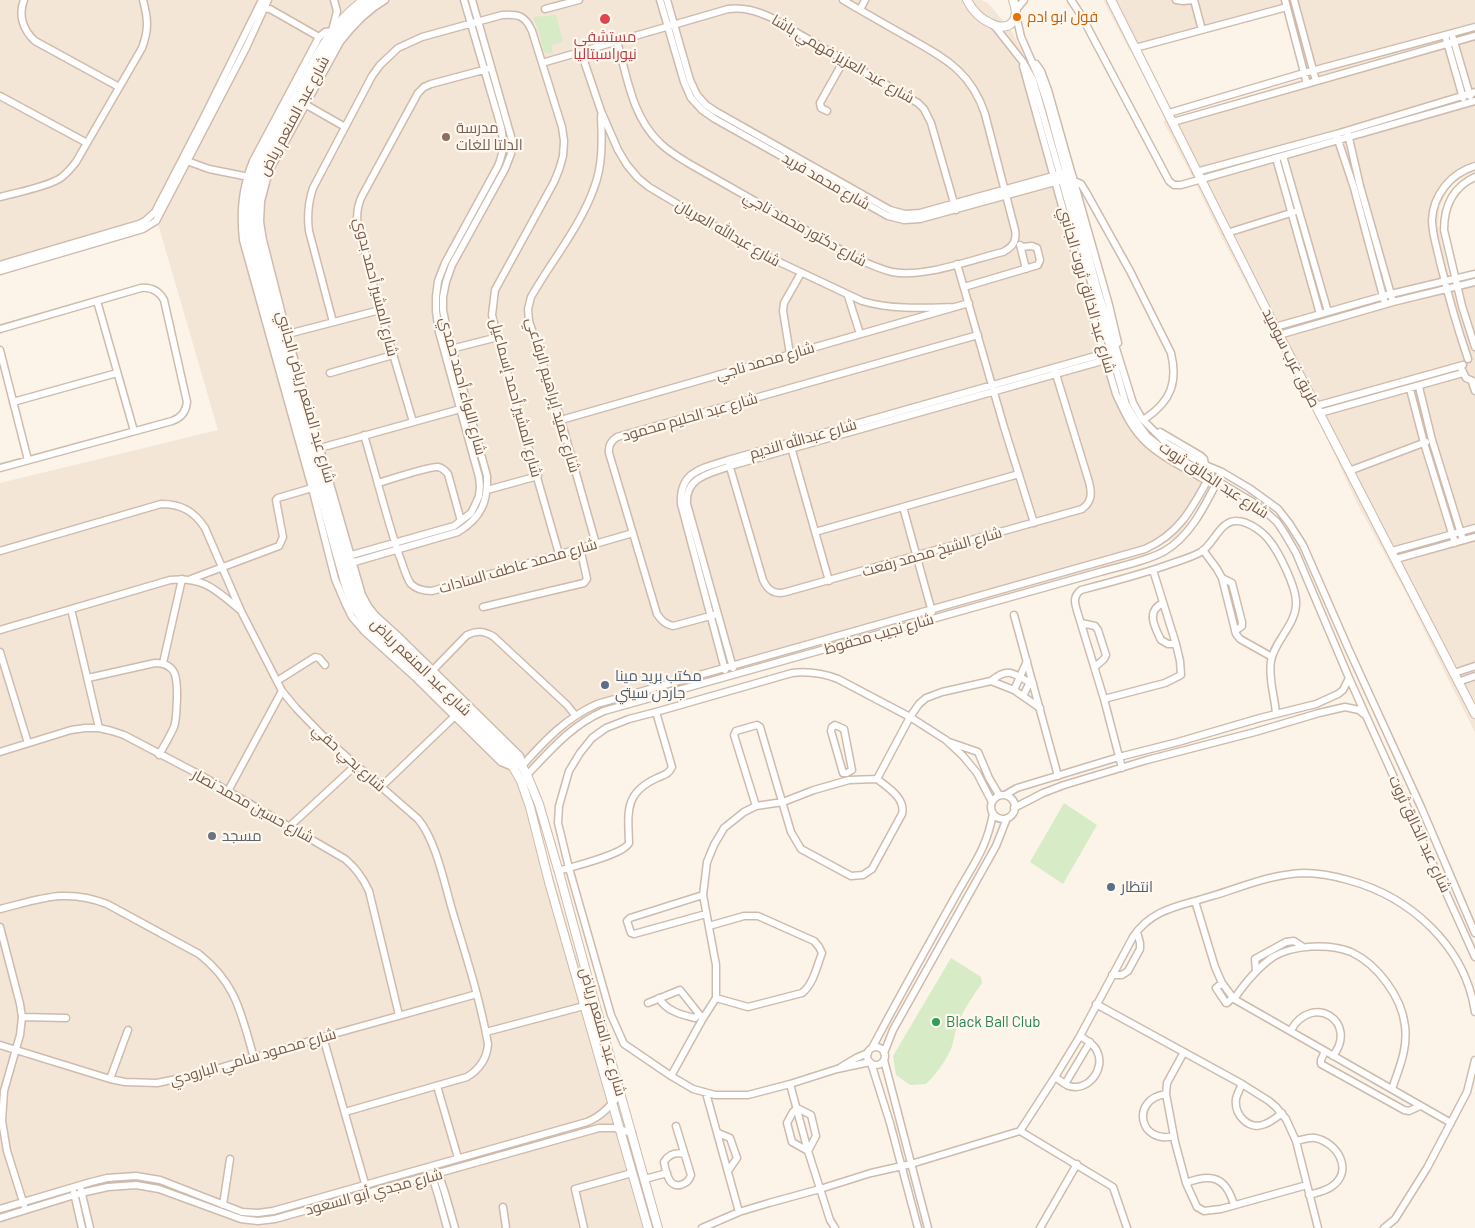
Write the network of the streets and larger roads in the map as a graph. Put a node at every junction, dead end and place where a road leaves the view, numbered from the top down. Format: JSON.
{"nodes":[{"id":1,"x":24,"y":0,"type":"edge"},
{"id":2,"x":143,"y":0,"type":"edge"},
{"id":3,"x":268,"y":0,"type":"edge"},
{"id":4,"x":334,"y":0,"type":"edge"},
{"id":5,"x":364,"y":0,"type":"edge"},
{"id":6,"x":375,"y":0,"type":"edge"},
{"id":7,"x":385,"y":0,"type":"edge"},
{"id":8,"x":464,"y":0,"type":"edge"},
{"id":9,"x":472,"y":0,"type":"edge"},
{"id":10,"x":579,"y":0,"type":"edge"},
{"id":11,"x":660,"y":0,"type":"edge"},
{"id":12,"x":667,"y":0,"type":"edge"},
{"id":13,"x":842,"y":0,"type":"edge"},
{"id":14,"x":866,"y":0,"type":"edge"},
{"id":15,"x":958,"y":0,"type":"edge"},
{"id":16,"x":967,"y":0,"type":"edge"},
{"id":17,"x":1013,"y":0,"type":"edge"},
{"id":18,"x":1024,"y":0,"type":"edge"},
{"id":19,"x":1071,"y":0,"type":"edge"},
{"id":20,"x":1111,"y":0,"type":"edge"},
{"id":21,"x":1176,"y":0,"type":"edge"},
{"id":22,"x":1194,"y":0,"type":"edge"},
{"id":23,"x":1294,"y":0,"type":"edge"},
{"id":24,"x":1286,"y":3,"type":"edge"},
{"id":25,"x":262,"y":5,"type":"edge"},
{"id":26,"x":545,"y":8,"type":"dead end"},
{"id":27,"x":972,"y":8,"type":"junction"},
{"id":28,"x":860,"y":10,"type":"junction"},
{"id":29,"x":1016,"y":12,"type":"junction"},
{"id":30,"x":474,"y":23,"type":"junction"},
{"id":31,"x":993,"y":24,"type":"junction"},
{"id":32,"x":670,"y":25,"type":"junction"},
{"id":33,"x":1475,"y":27,"type":"edge"},
{"id":34,"x":1202,"y":30,"type":"junction"},
{"id":35,"x":332,"y":31,"type":"junction"},
{"id":36,"x":1448,"y":34,"type":"junction"},
{"id":37,"x":1475,"y":36,"type":"edge"},
{"id":38,"x":319,"y":37,"type":"junction"},
{"id":39,"x":617,"y":41,"type":"junction"},
{"id":40,"x":1451,"y":43,"type":"junction"},
{"id":41,"x":1135,"y":48,"type":"junction"},
{"id":42,"x":581,"y":52,"type":"junction"},
{"id":43,"x":312,"y":57,"type":"junction"},
{"id":44,"x":844,"y":60,"type":"junction"},
{"id":45,"x":542,"y":63,"type":"junction"},
{"id":46,"x":487,"y":69,"type":"junction"},
{"id":47,"x":1314,"y":71,"type":"junction"},
{"id":48,"x":1304,"y":73,"type":"junction"},
{"id":49,"x":1316,"y":81,"type":"junction"},
{"id":50,"x":1307,"y":84,"type":"junction"},
{"id":51,"x":119,"y":88,"type":"junction"},
{"id":52,"x":1469,"y":94,"type":"edge"},
{"id":53,"x":0,"y":96,"type":"edge"},
{"id":54,"x":297,"y":100,"type":"junction"},
{"id":55,"x":1470,"y":102,"type":"edge"},
{"id":56,"x":600,"y":111,"type":"junction"},
{"id":57,"x":827,"y":111,"type":"dead end"},
{"id":58,"x":1169,"y":113,"type":"junction"},
{"id":59,"x":1173,"y":122,"type":"junction"},
{"id":60,"x":345,"y":127,"type":"junction"},
{"id":61,"x":1336,"y":134,"type":"junction"},
{"id":62,"x":1348,"y":134,"type":"junction"},
{"id":63,"x":1339,"y":141,"type":"junction"},
{"id":64,"x":87,"y":143,"type":"junction"},
{"id":65,"x":1283,"y":156,"type":"junction"},
{"id":66,"x":1276,"y":158,"type":"junction"},
{"id":67,"x":187,"y":161,"type":"junction"},
{"id":68,"x":1475,"y":166,"type":"edge"},
{"id":69,"x":1198,"y":175,"type":"junction"},
{"id":70,"x":1475,"y":176,"type":"edge"},
{"id":71,"x":176,"y":177,"type":"junction"},
{"id":72,"x":250,"y":177,"type":"junction"},
{"id":73,"x":1065,"y":177,"type":"junction"},
{"id":74,"x":1292,"y":189,"type":"junction"},
{"id":75,"x":1285,"y":190,"type":"junction"},
{"id":76,"x":1005,"y":193,"type":"junction"},
{"id":77,"x":0,"y":196,"type":"edge"},
{"id":78,"x":955,"y":207,"type":"junction"},
{"id":79,"x":1300,"y":210,"type":"junction"},
{"id":80,"x":1291,"y":213,"type":"junction"},
{"id":81,"x":1432,"y":218,"type":"junction"},
{"id":82,"x":1444,"y":219,"type":"junction"},
{"id":83,"x":135,"y":229,"type":"junction"},
{"id":84,"x":1227,"y":233,"type":"junction"},
{"id":85,"x":462,"y":239,"type":"junction"},
{"id":86,"x":1446,"y":241,"type":"junction"},
{"id":87,"x":1014,"y":244,"type":"junction"},
{"id":88,"x":1436,"y":244,"type":"junction"},
{"id":89,"x":1021,"y":247,"type":"junction"},
{"id":90,"x":1310,"y":253,"type":"junction"},
{"id":91,"x":1303,"y":255,"type":"junction"},
{"id":92,"x":0,"y":264,"type":"edge"},
{"id":93,"x":957,"y":264,"type":"junction"},
{"id":94,"x":1026,"y":269,"type":"junction"},
{"id":95,"x":0,"y":271,"type":"edge"},
{"id":96,"x":801,"y":273,"type":"junction"},
{"id":97,"x":1475,"y":274,"type":"edge"},
{"id":98,"x":1316,"y":275,"type":"junction"},
{"id":99,"x":1309,"y":277,"type":"junction"},
{"id":100,"x":1475,"y":282,"type":"edge"},
{"id":101,"x":1456,"y":283,"type":"junction"},
{"id":102,"x":1446,"y":286,"type":"junction"},
{"id":103,"x":964,"y":287,"type":"junction"},
{"id":104,"x":1391,"y":294,"type":"junction"},
{"id":105,"x":848,"y":296,"type":"junction"},
{"id":106,"x":97,"y":301,"type":"junction"},
{"id":107,"x":1384,"y":301,"type":"junction"},
{"id":108,"x":1393,"y":302,"type":"junction"},
{"id":109,"x":969,"y":303,"type":"junction"},
{"id":110,"x":955,"y":307,"type":"junction"},
{"id":111,"x":380,"y":310,"type":"junction"},
{"id":112,"x":1328,"y":312,"type":"junction"},
{"id":113,"x":1320,"y":314,"type":"junction"},
{"id":114,"x":333,"y":322,"type":"junction"},
{"id":115,"x":1275,"y":327,"type":"junction"},
{"id":116,"x":0,"y":329,"type":"edge"},
{"id":117,"x":860,"y":334,"type":"junction"},
{"id":118,"x":978,"y":335,"type":"junction"},
{"id":119,"x":1279,"y":335,"type":"junction"},
{"id":120,"x":279,"y":336,"type":"junction"},
{"id":121,"x":498,"y":337,"type":"junction"},
{"id":122,"x":1475,"y":347,"type":"edge"},
{"id":123,"x":452,"y":349,"type":"junction"},
{"id":124,"x":0,"y":350,"type":"edge"},
{"id":125,"x":790,"y":354,"type":"junction"},
{"id":126,"x":1113,"y":354,"type":"junction"},
{"id":127,"x":393,"y":355,"type":"junction"},
{"id":128,"x":1475,"y":356,"type":"edge"},
{"id":129,"x":1468,"y":359,"type":"junction"},
{"id":130,"x":1463,"y":365,"type":"junction"},
{"id":131,"x":1055,"y":371,"type":"junction"},
{"id":132,"x":117,"y":373,"type":"junction"},
{"id":133,"x":330,"y":373,"type":"dead end"},
{"id":134,"x":1463,"y":373,"type":"junction"},
{"id":135,"x":1474,"y":382,"type":"edge"},
{"id":136,"x":1419,"y":386,"type":"junction"},
{"id":137,"x":993,"y":389,"type":"junction"},
{"id":138,"x":1410,"y":389,"type":"junction"},
{"id":139,"x":1475,"y":391,"type":"edge"},
{"id":140,"x":13,"y":402,"type":"junction"},
{"id":141,"x":1316,"y":406,"type":"junction"},
{"id":142,"x":464,"y":408,"type":"junction"},
{"id":143,"x":1320,"y":414,"type":"junction"},
{"id":144,"x":1146,"y":418,"type":"junction"},
{"id":145,"x":561,"y":420,"type":"junction"},
{"id":146,"x":413,"y":422,"type":"junction"},
{"id":147,"x":134,"y":431,"type":"junction"},
{"id":148,"x":364,"y":435,"type":"junction"},
{"id":149,"x":1432,"y":440,"type":"junction"},
{"id":150,"x":1424,"y":443,"type":"junction"},
{"id":151,"x":791,"y":446,"type":"junction"},
{"id":152,"x":320,"y":448,"type":"junction"},
{"id":153,"x":28,"y":460,"type":"junction"},
{"id":154,"x":729,"y":463,"type":"junction"},
{"id":155,"x":1205,"y":465,"type":"junction"},
{"id":156,"x":0,"y":468,"type":"edge"},
{"id":157,"x":1214,"y":468,"type":"junction"},
{"id":158,"x":1349,"y":470,"type":"junction"},
{"id":159,"x":1222,"y":472,"type":"junction"},
{"id":160,"x":1019,"y":474,"type":"junction"},
{"id":161,"x":538,"y":476,"type":"junction"},
{"id":162,"x":1444,"y":477,"type":"junction"},
{"id":163,"x":1209,"y":478,"type":"junction"},
{"id":164,"x":1218,"y":480,"type":"junction"},
{"id":165,"x":1435,"y":480,"type":"junction"},
{"id":166,"x":378,"y":483,"type":"junction"},
{"id":167,"x":312,"y":488,"type":"junction"},
{"id":168,"x":487,"y":490,"type":"junction"},
{"id":169,"x":904,"y":507,"type":"junction"},
{"id":170,"x":324,"y":520,"type":"junction"},
{"id":171,"x":461,"y":521,"type":"junction"},
{"id":172,"x":1034,"y":523,"type":"junction"},
{"id":173,"x":1475,"y":528,"type":"edge"},
{"id":174,"x":815,"y":532,"type":"junction"},
{"id":175,"x":1461,"y":532,"type":"junction"},
{"id":176,"x":633,"y":533,"type":"junction"},
{"id":177,"x":1452,"y":535,"type":"junction"},
{"id":178,"x":1475,"y":537,"type":"edge"},
{"id":179,"x":1464,"y":540,"type":"junction"},
{"id":180,"x":395,"y":542,"type":"junction"},
{"id":181,"x":1455,"y":543,"type":"junction"},
{"id":182,"x":596,"y":544,"type":"junction"},
{"id":183,"x":580,"y":548,"type":"junction"},
{"id":184,"x":0,"y":550,"type":"edge"},
{"id":185,"x":398,"y":550,"type":"junction"},
{"id":186,"x":1203,"y":550,"type":"junction"},
{"id":187,"x":1392,"y":551,"type":"junction"},
{"id":188,"x":559,"y":554,"type":"junction"},
{"id":189,"x":917,"y":556,"type":"junction"},
{"id":190,"x":1396,"y":559,"type":"junction"},
{"id":191,"x":342,"y":561,"type":"junction"},
{"id":192,"x":223,"y":567,"type":"junction"},
{"id":193,"x":1153,"y":570,"type":"junction"},
{"id":194,"x":182,"y":579,"type":"junction"},
{"id":195,"x":190,"y":579,"type":"junction"},
{"id":196,"x":829,"y":581,"type":"junction"},
{"id":197,"x":1163,"y":603,"type":"junction"},
{"id":198,"x":483,"y":607,"type":"dead end"},
{"id":199,"x":71,"y":609,"type":"junction"},
{"id":200,"x":932,"y":609,"type":"junction"},
{"id":201,"x":241,"y":611,"type":"junction"},
{"id":202,"x":714,"y":615,"type":"junction"},
{"id":203,"x":1014,"y":615,"type":"dead end"},
{"id":204,"x":934,"y":619,"type":"junction"},
{"id":205,"x":1081,"y":623,"type":"junction"},
{"id":206,"x":0,"y":630,"type":"edge"},
{"id":207,"x":1176,"y":644,"type":"junction"},
{"id":208,"x":0,"y":652,"type":"edge"},
{"id":209,"x":1272,"y":657,"type":"junction"},
{"id":210,"x":1027,"y":661,"type":"junction"},
{"id":211,"x":163,"y":664,"type":"junction"},
{"id":212,"x":325,"y":665,"type":"dead end"},
{"id":213,"x":728,"y":666,"type":"junction"},
{"id":214,"x":1475,"y":666,"type":"edge"},
{"id":215,"x":1095,"y":667,"type":"junction"},
{"id":216,"x":433,"y":670,"type":"junction"},
{"id":217,"x":1454,"y":673,"type":"junction"},
{"id":218,"x":731,"y":675,"type":"junction"},
{"id":219,"x":1020,"y":676,"type":"junction"},
{"id":220,"x":1475,"y":676,"type":"edge"},
{"id":221,"x":88,"y":678,"type":"junction"},
{"id":222,"x":1349,"y":678,"type":"junction"},
{"id":223,"x":277,"y":681,"type":"junction"},
{"id":224,"x":991,"y":681,"type":"junction"},
{"id":225,"x":1031,"y":682,"type":"junction"},
{"id":226,"x":1458,"y":682,"type":"junction"},
{"id":227,"x":1014,"y":690,"type":"junction"},
{"id":228,"x":282,"y":691,"type":"junction"},
{"id":229,"x":1022,"y":696,"type":"junction"},
{"id":230,"x":1104,"y":699,"type":"junction"},
{"id":231,"x":1316,"y":704,"type":"junction"},
{"id":232,"x":1040,"y":708,"type":"junction"},
{"id":233,"x":656,"y":712,"type":"junction"},
{"id":234,"x":1319,"y":713,"type":"junction"},
{"id":235,"x":456,"y":714,"type":"junction"},
{"id":236,"x":1276,"y":714,"type":"junction"},
{"id":237,"x":1475,"y":714,"type":"edge"},
{"id":238,"x":576,"y":715,"type":"junction"},
{"id":239,"x":1366,"y":715,"type":"junction"},
{"id":240,"x":910,"y":717,"type":"junction"},
{"id":241,"x":99,"y":728,"type":"junction"},
{"id":242,"x":946,"y":740,"type":"junction"},
{"id":243,"x":1178,"y":742,"type":"junction"},
{"id":244,"x":28,"y":743,"type":"junction"},
{"id":245,"x":0,"y":752,"type":"edge"},
{"id":246,"x":1180,"y":753,"type":"junction"},
{"id":247,"x":159,"y":754,"type":"junction"},
{"id":248,"x":1119,"y":757,"type":"junction"},
{"id":249,"x":522,"y":765,"type":"junction"},
{"id":250,"x":356,"y":766,"type":"junction"},
{"id":251,"x":1122,"y":768,"type":"junction"},
{"id":252,"x":514,"y":770,"type":"junction"},
{"id":253,"x":527,"y":775,"type":"junction"},
{"id":254,"x":848,"y":776,"type":"junction"},
{"id":255,"x":1058,"y":776,"type":"junction"},
{"id":256,"x":877,"y":779,"type":"junction"},
{"id":257,"x":986,"y":780,"type":"junction"},
{"id":258,"x":521,"y":781,"type":"junction"},
{"id":259,"x":381,"y":787,"type":"junction"},
{"id":260,"x":228,"y":791,"type":"junction"},
{"id":261,"x":1002,"y":795,"type":"junction"},
{"id":262,"x":783,"y":802,"type":"junction"},
{"id":263,"x":992,"y":802,"type":"junction"},
{"id":264,"x":756,"y":806,"type":"junction"},
{"id":265,"x":1421,"y":807,"type":"junction"},
{"id":266,"x":1014,"y":808,"type":"junction"},
{"id":267,"x":993,"y":813,"type":"junction"},
{"id":268,"x":1410,"y":813,"type":"junction"},
{"id":269,"x":1007,"y":818,"type":"junction"},
{"id":270,"x":290,"y":826,"type":"junction"},
{"id":271,"x":569,"y":868,"type":"junction"},
{"id":272,"x":559,"y":871,"type":"junction"},
{"id":273,"x":703,"y":895,"type":"junction"},
{"id":274,"x":1195,"y":901,"type":"junction"},
{"id":275,"x":0,"y":909,"type":"edge"},
{"id":276,"x":706,"y":914,"type":"junction"},
{"id":277,"x":709,"y":926,"type":"junction"},
{"id":278,"x":0,"y":927,"type":"edge"},
{"id":279,"x":1137,"y":932,"type":"junction"},
{"id":280,"x":1475,"y":933,"type":"edge"},
{"id":281,"x":582,"y":954,"type":"junction"},
{"id":282,"x":570,"y":955,"type":"junction"},
{"id":283,"x":1475,"y":957,"type":"edge"},
{"id":284,"x":1112,"y":975,"type":"junction"},
{"id":285,"x":587,"y":976,"type":"junction"},
{"id":286,"x":576,"y":978,"type":"junction"},
{"id":287,"x":477,"y":994,"type":"junction"},
{"id":288,"x":659,"y":998,"type":"junction"},
{"id":289,"x":716,"y":998,"type":"junction"},
{"id":290,"x":1233,"y":998,"type":"junction"},
{"id":291,"x":648,"y":1002,"type":"dead end"},
{"id":292,"x":1096,"y":1004,"type":"junction"},
{"id":293,"x":584,"y":1006,"type":"junction"},
{"id":294,"x":1475,"y":1012,"type":"edge"},
{"id":295,"x":399,"y":1015,"type":"junction"},
{"id":296,"x":701,"y":1016,"type":"junction"},
{"id":297,"x":22,"y":1018,"type":"junction"},
{"id":298,"x":66,"y":1018,"type":"dead end"},
{"id":299,"x":128,"y":1030,"type":"dead end"},
{"id":300,"x":1291,"y":1030,"type":"junction"},
{"id":301,"x":486,"y":1032,"type":"junction"},
{"id":302,"x":1080,"y":1036,"type":"junction"},
{"id":303,"x":323,"y":1037,"type":"junction"},
{"id":304,"x":1090,"y":1042,"type":"junction"},
{"id":305,"x":0,"y":1045,"type":"edge"},
{"id":306,"x":15,"y":1050,"type":"junction"},
{"id":307,"x":870,"y":1050,"type":"junction"},
{"id":308,"x":1325,"y":1051,"type":"junction"},
{"id":309,"x":1184,"y":1052,"type":"junction"},
{"id":310,"x":1333,"y":1056,"type":"junction"},
{"id":311,"x":884,"y":1057,"type":"junction"},
{"id":312,"x":254,"y":1058,"type":"junction"},
{"id":313,"x":1475,"y":1060,"type":"edge"},
{"id":314,"x":870,"y":1063,"type":"junction"},
{"id":315,"x":837,"y":1069,"type":"junction"},
{"id":316,"x":671,"y":1076,"type":"junction"},
{"id":317,"x":1056,"y":1077,"type":"junction"},
{"id":318,"x":110,"y":1079,"type":"junction"},
{"id":319,"x":790,"y":1084,"type":"junction"},
{"id":320,"x":1065,"y":1084,"type":"junction"},
{"id":321,"x":1242,"y":1084,"type":"junction"},
{"id":322,"x":437,"y":1086,"type":"junction"},
{"id":323,"x":1392,"y":1089,"type":"junction"},
{"id":324,"x":706,"y":1093,"type":"junction"},
{"id":325,"x":620,"y":1094,"type":"junction"},
{"id":326,"x":1166,"y":1094,"type":"junction"},
{"id":327,"x":612,"y":1103,"type":"junction"},
{"id":328,"x":1420,"y":1106,"type":"junction"},
{"id":329,"x":797,"y":1108,"type":"junction"},
{"id":330,"x":345,"y":1112,"type":"junction"},
{"id":331,"x":1282,"y":1113,"type":"junction"},
{"id":332,"x":1451,"y":1123,"type":"junction"},
{"id":333,"x":579,"y":1124,"type":"junction"},
{"id":334,"x":676,"y":1126,"type":"dead end"},
{"id":335,"x":620,"y":1130,"type":"junction"},
{"id":336,"x":1020,"y":1131,"type":"junction"},
{"id":337,"x":582,"y":1133,"type":"junction"},
{"id":338,"x":632,"y":1133,"type":"junction"},
{"id":339,"x":718,"y":1134,"type":"junction"},
{"id":340,"x":1174,"y":1136,"type":"junction"},
{"id":341,"x":1296,"y":1141,"type":"junction"},
{"id":342,"x":808,"y":1151,"type":"junction"},
{"id":343,"x":684,"y":1154,"type":"junction"},
{"id":344,"x":458,"y":1158,"type":"junction"},
{"id":345,"x":230,"y":1159,"type":"dead end"},
{"id":346,"x":911,"y":1164,"type":"junction"},
{"id":347,"x":1077,"y":1164,"type":"junction"},
{"id":348,"x":901,"y":1166,"type":"junction"},
{"id":349,"x":432,"y":1167,"type":"junction"},
{"id":350,"x":728,"y":1170,"type":"junction"},
{"id":351,"x":632,"y":1173,"type":"junction"},
{"id":352,"x":667,"y":1173,"type":"junction"},
{"id":353,"x":435,"y":1175,"type":"junction"},
{"id":354,"x":645,"y":1179,"type":"junction"},
{"id":355,"x":1186,"y":1183,"type":"junction"},
{"id":356,"x":366,"y":1185,"type":"junction"},
{"id":357,"x":1307,"y":1185,"type":"junction"},
{"id":358,"x":76,"y":1186,"type":"junction"},
{"id":359,"x":820,"y":1189,"type":"junction"},
{"id":360,"x":368,"y":1193,"type":"junction"},
{"id":361,"x":78,"y":1194,"type":"junction"},
{"id":362,"x":1309,"y":1195,"type":"junction"},
{"id":363,"x":23,"y":1202,"type":"junction"},
{"id":364,"x":223,"y":1205,"type":"junction"},
{"id":365,"x":1234,"y":1205,"type":"junction"},
{"id":366,"x":503,"y":1207,"type":"dead end"},
{"id":367,"x":0,"y":1209,"type":"edge"},
{"id":368,"x":25,"y":1210,"type":"junction"},
{"id":369,"x":739,"y":1212,"type":"junction"},
{"id":370,"x":0,"y":1218,"type":"edge"},
{"id":371,"x":275,"y":1219,"type":"junction"},
{"id":372,"x":830,"y":1220,"type":"junction"},
{"id":373,"x":82,"y":1228,"type":"edge"},
{"id":374,"x":90,"y":1228,"type":"edge"},
{"id":375,"x":277,"y":1228,"type":"edge"},
{"id":376,"x":447,"y":1228,"type":"edge"},
{"id":377,"x":454,"y":1228,"type":"edge"},
{"id":378,"x":506,"y":1228,"type":"edge"},
{"id":379,"x":584,"y":1228,"type":"edge"},
{"id":380,"x":648,"y":1228,"type":"edge"},
{"id":381,"x":658,"y":1228,"type":"edge"},
{"id":382,"x":702,"y":1228,"type":"edge"},
{"id":383,"x":829,"y":1228,"type":"edge"},
{"id":384,"x":835,"y":1228,"type":"edge"},
{"id":385,"x":918,"y":1228,"type":"edge"},
{"id":386,"x":928,"y":1228,"type":"edge"},
{"id":387,"x":1040,"y":1228,"type":"edge"},
{"id":388,"x":1127,"y":1228,"type":"edge"},
{"id":389,"x":1318,"y":1228,"type":"edge"},
{"id":390,"x":1384,"y":1228,"type":"edge"}],
"edges":[{"from":1,"to":51,"type":"street"},
{"from":2,"to":51,"type":"street"},
{"from":3,"to":25,"type":"street"},
{"from":4,"to":35,"type":"street"},
{"from":5,"to":35,"type":"street","name":"شارع عبد المنعم رياض"},
{"from":6,"to":54,"type":"street","name":"شارع عبد المنعم رياض"},
{"from":7,"to":54,"type":"street"},
{"from":8,"to":30,"type":"street","name":"شارع اللواء أحمد حمدي"},
{"from":9,"to":30,"type":"street","name":"شارع اللواء أحمد حمدي"},
{"from":10,"to":26,"type":"street"},
{"from":11,"to":32,"type":"street","name":"شارع محمد فريد"},
{"from":12,"to":32,"type":"street","name":"شارع محمد فريد"},
{"from":13,"to":28,"type":"street"},
{"from":14,"to":28,"type":"street"},
{"from":15,"to":27,"type":"street"},
{"from":16,"to":27,"type":"street"},
{"from":17,"to":29,"type":"street"},
{"from":18,"to":29,"type":"street"},
{"from":19,"to":69,"type":"street"},
{"from":20,"to":41,"type":"street","name":"طريق غرب سوميد"},
{"from":21,"to":22,"type":"street"},
{"from":22,"to":34,"type":"street"},
{"from":23,"to":47,"type":"street"},
{"from":24,"to":34,"type":"street"},
{"from":24,"to":48,"type":"street"},
{"from":25,"to":38,"type":"street"},
{"from":25,"to":67,"type":"street"},
{"from":25,"to":71,"type":"street"},
{"from":27,"to":31,"type":"street"},
{"from":28,"to":76,"type":"street"},
{"from":29,"to":31,"type":"street"},
{"from":29,"to":73,"type":"street","name":"شارع عبد الخالق ثروت"},
{"from":30,"to":45,"type":"street","name":"شارع المشير أحمد إسماعيل"},
{"from":30,"to":46,"type":"street","name":"شارع اللواء أحمد حمدي"},
{"from":30,"to":60,"type":"street","name":"شارع المشير أحمد إسماعيل"},
{"from":31,"to":73,"type":"street","name":"شارع عبد الخالق ثروت"},
{"from":32,"to":39,"type":"street","name":"شارع عبد العزيز فهمي باشا"},
{"from":32,"to":44,"type":"street","name":"شارع عبد العزيز فهمي باشا"},
{"from":32,"to":78,"type":"street","name":"شارع محمد فريد"},
{"from":33,"to":36,"type":"street"},
{"from":34,"to":41,"type":"street"},
{"from":35,"to":38,"type":"street"},
{"from":35,"to":43,"type":"street","name":"شارع عبد المنعم رياض"},
{"from":36,"to":40,"type":"street"},
{"from":36,"to":47,"type":"street"},
{"from":37,"to":40,"type":"street"},
{"from":38,"to":43,"type":"street"},
{"from":39,"to":42,"type":"street","name":"شارع عبد العزيز فهمي باشا"},
{"from":39,"to":93,"type":"street","name":"شارع دكتور محمد ناجي"},
{"from":40,"to":49,"type":"street"},
{"from":40,"to":52,"type":"street"},
{"from":41,"to":58,"type":"street","name":"طريق غرب سوميد"},
{"from":42,"to":45,"type":"street","name":"شارع عبد العزيز فهمي باشا"},
{"from":42,"to":56,"type":"street","name":"شارع عبدالله العريان"},
{"from":43,"to":54,"type":"street","name":"شارع عبد المنعم رياض"},
{"from":44,"to":57,"type":"street"},
{"from":44,"to":78,"type":"street","name":"شارع عبد العزيز فهمي باشا"},
{"from":45,"to":121,"type":"street","name":"شارع المشير أحمد إسماعيل"},
{"from":46,"to":85,"type":"street","name":"شارع اللواء أحمد حمدي"},
{"from":46,"to":111,"type":"street","name":"شارع المشير أحمد بدوي"},
{"from":47,"to":48,"type":"street"},
{"from":47,"to":49,"type":"street"},
{"from":48,"to":50,"type":"street"},
{"from":48,"to":58,"type":"street"},
{"from":49,"to":50,"type":"street"},
{"from":50,"to":59,"type":"street"},
{"from":51,"to":64,"type":"street"},
{"from":52,"to":55,"type":"street"},
{"from":52,"to":62,"type":"street"},
{"from":53,"to":64,"type":"street"},
{"from":54,"to":60,"type":"street"},
{"from":54,"to":72,"type":"street","name":"شارع عبد المنعم رياض"},
{"from":54,"to":120,"type":"street","name":"شارع عبد المنعم رياض"},
{"from":55,"to":62,"type":"street"},
{"from":56,"to":96,"type":"street","name":"شارع عبدالله العريان"},
{"from":56,"to":145,"type":"street","name":"شارع عميد إبراهيم الرفاعي"},
{"from":58,"to":59,"type":"street","name":"طريق غرب سوميد"},
{"from":59,"to":69,"type":"street","name":"طريق غرب سوميد"},
{"from":60,"to":114,"type":"street","name":"شارع المشير أحمد إسماعيل"},
{"from":61,"to":62,"type":"street"},
{"from":61,"to":63,"type":"street"},
{"from":61,"to":69,"type":"street"},
{"from":62,"to":63,"type":"street"},
{"from":62,"to":104,"type":"street"},
{"from":63,"to":65,"type":"street"},
{"from":63,"to":107,"type":"street"},
{"from":64,"to":77,"type":"street"},
{"from":65,"to":66,"type":"street"},
{"from":65,"to":74,"type":"street"},
{"from":66,"to":69,"type":"street"},
{"from":66,"to":75,"type":"street"},
{"from":67,"to":71,"type":"street"},
{"from":67,"to":72,"type":"street"},
{"from":68,"to":81,"type":"street"},
{"from":69,"to":84,"type":"street","name":"طريق غرب سوميد"},
{"from":70,"to":82,"type":"street"},
{"from":71,"to":83,"type":"street"},
{"from":72,"to":120,"type":"street","name":"شارع عبد المنعم رياض"},
{"from":73,"to":76,"type":"street","name":"شارع محمد فريد"},
{"from":73,"to":126,"type":"street","name":"شارع عبد الخالق ثروت"},
{"from":73,"to":126,"type":"street"},
{"from":73,"to":144,"type":"street"},
{"from":74,"to":75,"type":"street"},
{"from":74,"to":79,"type":"street"},
{"from":75,"to":80,"type":"street"},
{"from":76,"to":78,"type":"street","name":"شارع محمد فريد"},
{"from":76,"to":87,"type":"street"},
{"from":79,"to":80,"type":"street"},
{"from":79,"to":90,"type":"street"},
{"from":80,"to":84,"type":"street"},
{"from":80,"to":91,"type":"street"},
{"from":81,"to":82,"type":"street"},
{"from":81,"to":88,"type":"street"},
{"from":82,"to":86,"type":"street"},
{"from":83,"to":92,"type":"street"},
{"from":83,"to":95,"type":"street"},
{"from":84,"to":115,"type":"street","name":"طريق غرب سوميد"},
{"from":85,"to":123,"type":"street","name":"شارع اللواء أحمد حمدي"},
{"from":85,"to":142,"type":"street","name":"شارع اللواء أحمد حمدي"},
{"from":86,"to":88,"type":"street"},
{"from":86,"to":101,"type":"street"},
{"from":87,"to":89,"type":"street"},
{"from":87,"to":93,"type":"street","name":"شارع دكتور محمد ناجي"},
{"from":88,"to":102,"type":"street"},
{"from":89,"to":94,"type":"street"},
{"from":89,"to":94,"type":"street"},
{"from":90,"to":91,"type":"street"},
{"from":90,"to":98,"type":"street"},
{"from":91,"to":99,"type":"street"},
{"from":93,"to":103,"type":"street"},
{"from":94,"to":103,"type":"street"},
{"from":96,"to":105,"type":"street","name":"شارع عبدالله العريان"},
{"from":96,"to":125,"type":"street"},
{"from":97,"to":101,"type":"street"},
{"from":98,"to":99,"type":"street"},
{"from":98,"to":112,"type":"street"},
{"from":99,"to":113,"type":"street"},
{"from":100,"to":101,"type":"street"},
{"from":101,"to":102,"type":"street"},
{"from":101,"to":122,"type":"street"},
{"from":102,"to":104,"type":"street"},
{"from":102,"to":108,"type":"street"},
{"from":102,"to":129,"type":"street"},
{"from":103,"to":109,"type":"street"},
{"from":104,"to":107,"type":"street"},
{"from":104,"to":108,"type":"street"},
{"from":105,"to":110,"type":"street","name":"شارع عبدالله العريان"},
{"from":105,"to":117,"type":"street"},
{"from":106,"to":116,"type":"street"},
{"from":106,"to":132,"type":"street"},
{"from":106,"to":147,"type":"street"},
{"from":107,"to":108,"type":"street"},
{"from":107,"to":112,"type":"street"},
{"from":107,"to":119,"type":"street"},
{"from":109,"to":110,"type":"street","name":"شارع محمد ناجي"},
{"from":109,"to":118,"type":"street"},
{"from":110,"to":117,"type":"street","name":"شارع محمد ناجي"},
{"from":111,"to":114,"type":"street"},
{"from":111,"to":127,"type":"street","name":"شارع المشير أحمد بدوي"},
{"from":112,"to":113,"type":"street"},
{"from":113,"to":115,"type":"street"},
{"from":114,"to":120,"type":"street"},
{"from":115,"to":119,"type":"street","name":"طريق غرب سوميد"},
{"from":117,"to":125,"type":"street","name":"شارع محمد ناجي"},
{"from":118,"to":137,"type":"street"},
{"from":118,"to":176,"type":"street","name":"شارع عبد الحليم محمود"},
{"from":119,"to":141,"type":"street","name":"طريق غرب سوميد"},
{"from":120,"to":152,"type":"street","name":"شارع عبد المنعم رياض الجانبي"},
{"from":120,"to":167,"type":"street","name":"شارع عبد المنعم رياض الجانبي"},
{"from":120,"to":170,"type":"street","name":"شارع عبد المنعم رياض"},
{"from":120,"to":191,"type":"street","name":"شارع عبد المنعم رياض"},
{"from":121,"to":123,"type":"street"},
{"from":121,"to":161,"type":"street","name":"شارع المشير أحمد إسماعيل"},
{"from":123,"to":142,"type":"street","name":"شارع اللواء أحمد حمدي"},
{"from":124,"to":140,"type":"street"},
{"from":125,"to":145,"type":"street","name":"شارع محمد ناجي"},
{"from":126,"to":131,"type":"street","name":"شارع عبدالله النديم"},
{"from":126,"to":144,"type":"street"},
{"from":126,"to":155,"type":"street","name":"شارع عبد الخالق ثروت"},
{"from":126,"to":163,"type":"street","name":"شارع عبد الخالق ثروت"},
{"from":127,"to":133,"type":"street"},
{"from":127,"to":146,"type":"street","name":"شارع المشير أحمد بدوي"},
{"from":128,"to":129,"type":"street"},
{"from":129,"to":130,"type":"street"},
{"from":130,"to":134,"type":"street"},
{"from":130,"to":141,"type":"street"},
{"from":131,"to":137,"type":"street","name":"شارع عبدالله النديم"},
{"from":131,"to":172,"type":"street","name":"شارع الشيخ محمد رفعت"},
{"from":132,"to":140,"type":"street"},
{"from":132,"to":147,"type":"street"},
{"from":134,"to":135,"type":"street"},
{"from":134,"to":136,"type":"street"},
{"from":135,"to":139,"type":"street"},
{"from":136,"to":138,"type":"street"},
{"from":136,"to":149,"type":"street"},
{"from":137,"to":151,"type":"street","name":"شارع عبدالله النديم"},
{"from":137,"to":160,"type":"street"},
{"from":138,"to":143,"type":"street"},
{"from":138,"to":150,"type":"street"},
{"from":140,"to":153,"type":"street"},
{"from":141,"to":143,"type":"street","name":"طريق غرب سوميد"},
{"from":142,"to":146,"type":"street"},
{"from":142,"to":168,"type":"street","name":"شارع اللواء أحمد حمدي"},
{"from":142,"to":171,"type":"street","name":"شارع اللواء أحمد حمدي"},
{"from":143,"to":158,"type":"street","name":"طريق غرب سوميد"},
{"from":144,"to":155,"type":"street"},
{"from":145,"to":182,"type":"street","name":"شارع عميد إبراهيم الرفاعي"},
{"from":146,"to":148,"type":"street"},
{"from":147,"to":153,"type":"street"},
{"from":148,"to":152,"type":"street"},
{"from":148,"to":166,"type":"street","name":"شارع محمد عاطف السادات"},
{"from":149,"to":150,"type":"street"},
{"from":149,"to":162,"type":"street"},
{"from":150,"to":158,"type":"street"},
{"from":150,"to":165,"type":"street"},
{"from":151,"to":154,"type":"street","name":"شارع عبدالله النديم"},
{"from":151,"to":174,"type":"street"},
{"from":152,"to":191,"type":"street","name":"شارع عبد المنعم رياض الجانبي"},
{"from":153,"to":156,"type":"street"},
{"from":154,"to":196,"type":"street","name":"شارع الشيخ محمد رفعت"},
{"from":154,"to":202,"type":"street","name":"شارع عبدالله النديم"},
{"from":155,"to":157,"type":"street","name":"شارع عبد الخالق ثروت"},
{"from":157,"to":159,"type":"street","name":"شارع عبد الخالق ثروت"},
{"from":157,"to":163,"type":"street","name":"شارع نجيب محفوظ"},
{"from":158,"to":187,"type":"street","name":"طريق غرب سوميد"},
{"from":159,"to":164,"type":"street","name":"شارع نجيب محفوظ"},
{"from":159,"to":265,"type":"street","name":"شارع عبد الخالق ثروت"},
{"from":160,"to":169,"type":"street"},
{"from":160,"to":172,"type":"street"},
{"from":161,"to":168,"type":"street"},
{"from":161,"to":188,"type":"street","name":"شارع المشير أحمد إسماعيل"},
{"from":162,"to":165,"type":"street"},
{"from":162,"to":175,"type":"street"},
{"from":163,"to":164,"type":"street","name":"شارع عبد الخالق ثروت"},
{"from":163,"to":200,"type":"street","name":"شارع نجيب محفوظ"},
{"from":164,"to":204,"type":"street","name":"شارع نجيب محفوظ"},
{"from":164,"to":222,"type":"street","name":"شارع عبد الخالق ثروت"},
{"from":165,"to":177,"type":"street"},
{"from":166,"to":171,"type":"street"},
{"from":166,"to":180,"type":"street","name":"شارع محمد عاطف السادات"},
{"from":167,"to":170,"type":"street","name":"شارع عبد المنعم رياض الجانبي"},
{"from":167,"to":192,"type":"street"},
{"from":168,"to":185,"type":"street","name":"شارع اللواء أحمد حمدي"},
{"from":169,"to":174,"type":"street"},
{"from":169,"to":189,"type":"street"},
{"from":170,"to":191,"type":"street","name":"شارع عبد المنعم رياض"},
{"from":171,"to":180,"type":"street"},
{"from":172,"to":189,"type":"street","name":"شارع الشيخ محمد رفعت"},
{"from":173,"to":175,"type":"street"},
{"from":174,"to":196,"type":"street"},
{"from":175,"to":177,"type":"street"},
{"from":175,"to":179,"type":"street"},
{"from":176,"to":182,"type":"street","name":"شارع محمد عاطف السادات"},
{"from":176,"to":202,"type":"street","name":"شارع عبد الحليم محمود"},
{"from":177,"to":181,"type":"street"},
{"from":177,"to":187,"type":"street"},
{"from":178,"to":179,"type":"street"},
{"from":179,"to":181,"type":"street"},
{"from":180,"to":185,"type":"street","name":"شارع محمد عاطف السادات"},
{"from":180,"to":191,"type":"street"},
{"from":181,"to":190,"type":"street"},
{"from":182,"to":183,"type":"street","name":"شارع محمد عاطف السادات"},
{"from":183,"to":188,"type":"street","name":"شارع محمد عاطف السادات"},
{"from":183,"to":198,"type":"street"},
{"from":184,"to":192,"type":"street","name":"شارع يحي حقي"},
{"from":185,"to":188,"type":"street","name":"شارع محمد عاطف السادات"},
{"from":185,"to":191,"type":"street","name":"شارع اللواء أحمد حمدي"},
{"from":186,"to":193,"type":"street"},
{"from":186,"to":209,"type":"street"},
{"from":186,"to":209,"type":"street"},
{"from":187,"to":190,"type":"street","name":"طريق غرب سوميد"},
{"from":189,"to":196,"type":"street","name":"شارع الشيخ محمد رفعت"},
{"from":189,"to":200,"type":"street"},
{"from":190,"to":217,"type":"street","name":"طريق غرب سوميد"},
{"from":191,"to":216,"type":"street","name":"شارع عبد المنعم رياض الجانبي"},
{"from":191,"to":235,"type":"street","name":"شارع عبد المنعم رياض"},
{"from":191,"to":249,"type":"street","name":"شارع عبد المنعم رياض"},
{"from":192,"to":195,"type":"street"},
{"from":192,"to":201,"type":"street","name":"شارع يحي حقي"},
{"from":193,"to":197,"type":"street"},
{"from":193,"to":205,"type":"street"},
{"from":194,"to":195,"type":"street"},
{"from":194,"to":199,"type":"street"},
{"from":194,"to":211,"type":"street"},
{"from":195,"to":201,"type":"street"},
{"from":197,"to":207,"type":"street"},
{"from":197,"to":207,"type":"street"},
{"from":199,"to":206,"type":"street"},
{"from":199,"to":221,"type":"street"},
{"from":200,"to":204,"type":"street"},
{"from":200,"to":213,"type":"street","name":"شارع نجيب محفوظ"},
{"from":201,"to":223,"type":"street","name":"شارع يحي حقي"},
{"from":202,"to":213,"type":"street","name":"شارع عبدالله النديم"},
{"from":203,"to":210,"type":"street"},
{"from":204,"to":218,"type":"street","name":"شارع نجيب محفوظ"},
{"from":205,"to":215,"type":"street"},
{"from":205,"to":215,"type":"street"},
{"from":207,"to":230,"type":"street"},
{"from":208,"to":244,"type":"street"},
{"from":209,"to":236,"type":"street"},
{"from":210,"to":219,"type":"street"},
{"from":210,"to":225,"type":"street"},
{"from":211,"to":221,"type":"street"},
{"from":211,"to":247,"type":"street"},
{"from":212,"to":223,"type":"street"},
{"from":213,"to":218,"type":"street","name":"شارع عبدالله النديم"},
{"from":213,"to":238,"type":"street","name":"شارع نجيب محفوظ"},
{"from":214,"to":217,"type":"street"},
{"from":215,"to":230,"type":"street"},
{"from":216,"to":238,"type":"street"},
{"from":216,"to":249,"type":"street","name":"شارع عبد المنعم رياض الجانبي"},
{"from":217,"to":226,"type":"street","name":"طريق غرب سوميد"},
{"from":218,"to":253,"type":"street","name":"شارع نجيب محفوظ"},
{"from":219,"to":224,"type":"street"},
{"from":219,"to":225,"type":"street"},
{"from":219,"to":227,"type":"street"},
{"from":220,"to":226,"type":"street"},
{"from":221,"to":241,"type":"street"},
{"from":222,"to":231,"type":"street"},
{"from":222,"to":239,"type":"street","name":"شارع عبد الخالق ثروت"},
{"from":223,"to":228,"type":"street","name":"شارع يحي حقي"},
{"from":224,"to":227,"type":"street"},
{"from":224,"to":240,"type":"street"},
{"from":225,"to":229,"type":"street"},
{"from":225,"to":232,"type":"street"},
{"from":226,"to":237,"type":"street","name":"طريق غرب سوميد"},
{"from":227,"to":229,"type":"street"},
{"from":228,"to":250,"type":"street","name":"شارع يحي حقي"},
{"from":228,"to":260,"type":"street"},
{"from":229,"to":232,"type":"street"},
{"from":230,"to":248,"type":"street"},
{"from":231,"to":234,"type":"street"},
{"from":231,"to":236,"type":"street"},
{"from":232,"to":255,"type":"street"},
{"from":233,"to":240,"type":"street"},
{"from":233,"to":271,"type":"street"},
{"from":233,"to":271,"type":"street"},
{"from":234,"to":239,"type":"street"},
{"from":234,"to":246,"type":"street"},
{"from":235,"to":252,"type":"street","name":"شارع عبد المنعم رياض"},
{"from":235,"to":259,"type":"street"},
{"from":236,"to":243,"type":"street"},
{"from":238,"to":249,"type":"street","name":"شارع نجيب محفوظ"},
{"from":239,"to":268,"type":"street","name":"شارع عبد الخالق ثروت"},
{"from":240,"to":242,"type":"street"},
{"from":240,"to":256,"type":"street"},
{"from":241,"to":244,"type":"street","name":"شارع حسين محمد نصار"},
{"from":241,"to":247,"type":"street","name":"شارع حسين محمد نصار"},
{"from":242,"to":257,"type":"street"},
{"from":242,"to":257,"type":"street"},
{"from":243,"to":246,"type":"street"},
{"from":243,"to":248,"type":"street"},
{"from":244,"to":245,"type":"street","name":"شارع حسين محمد نصار"},
{"from":246,"to":251,"type":"street"},
{"from":247,"to":260,"type":"street","name":"شارع حسين محمد نصار"},
{"from":248,"to":251,"type":"street"},
{"from":248,"to":255,"type":"street"},
{"from":249,"to":252,"type":"street","name":"شارع نجيب محفوظ"},
{"from":249,"to":253,"type":"street","name":"شارع عبد المنعم رياض"},
{"from":250,"to":259,"type":"street","name":"شارع يحي حقي"},
{"from":250,"to":270,"type":"street"},
{"from":251,"to":266,"type":"street"},
{"from":252,"to":258,"type":"street","name":"شارع عبد المنعم رياض"},
{"from":253,"to":258,"type":"street","name":"شارع نجيب محفوظ"},
{"from":253,"to":272,"type":"street","name":"شارع عبد المنعم رياض"},
{"from":254,"to":254,"type":"street"},
{"from":254,"to":256,"type":"street"},
{"from":254,"to":262,"type":"street"},
{"from":255,"to":261,"type":"street"},
{"from":256,"to":262,"type":"street"},
{"from":257,"to":261,"type":"street"},
{"from":257,"to":263,"type":"street"},
{"from":258,"to":282,"type":"street","name":"شارع عبد المنعم رياض"},
{"from":259,"to":287,"type":"street","name":"شارع يحي حقي"},
{"from":260,"to":270,"type":"street","name":"شارع حسين محمد نصار"},
{"from":261,"to":263,"type":"street"},
{"from":261,"to":266,"type":"street"},
{"from":262,"to":264,"type":"street"},
{"from":262,"to":264,"type":"street"},
{"from":263,"to":267,"type":"street"},
{"from":264,"to":273,"type":"street"},
{"from":265,"to":268,"type":"street"},
{"from":265,"to":280,"type":"street","name":"شارع عبد الخالق ثروت"},
{"from":266,"to":269,"type":"street"},
{"from":267,"to":269,"type":"street"},
{"from":267,"to":307,"type":"street"},
{"from":268,"to":283,"type":"street","name":"شارع عبد الخالق ثروت"},
{"from":269,"to":311,"type":"street"},
{"from":270,"to":295,"type":"street","name":"شارع حسين محمد نصار"},
{"from":271,"to":272,"type":"street"},
{"from":271,"to":316,"type":"street"},
{"from":272,"to":281,"type":"street","name":"شارع عبد المنعم رياض"},
{"from":273,"to":276,"type":"street"},
{"from":273,"to":276,"type":"street"},
{"from":274,"to":279,"type":"street"},
{"from":274,"to":290,"type":"street"},
{"from":274,"to":294,"type":"street"},
{"from":275,"to":312,"type":"street"},
{"from":276,"to":277,"type":"street"},
{"from":277,"to":289,"type":"street"},
{"from":277,"to":289,"type":"street"},
{"from":278,"to":297,"type":"street"},
{"from":279,"to":284,"type":"street"},
{"from":279,"to":284,"type":"street"},
{"from":281,"to":282,"type":"street"},
{"from":281,"to":285,"type":"street","name":"شارع عبد المنعم رياض"},
{"from":282,"to":286,"type":"street","name":"شارع عبد المنعم رياض"},
{"from":284,"to":292,"type":"street"},
{"from":285,"to":286,"type":"street"},
{"from":285,"to":325,"type":"street","name":"شارع عبد المنعم رياض"},
{"from":286,"to":293,"type":"street","name":"شارع عبد المنعم رياض"},
{"from":287,"to":295,"type":"street","name":"شارع محمود سامي البارودي"},
{"from":287,"to":301,"type":"street","name":"شارع يحي حقي"},
{"from":288,"to":291,"type":"street"},
{"from":288,"to":296,"type":"street"},
{"from":288,"to":296,"type":"street"},
{"from":289,"to":296,"type":"street"},
{"from":290,"to":300,"type":"street"},
{"from":290,"to":323,"type":"street"},
{"from":292,"to":302,"type":"street"},
{"from":292,"to":309,"type":"street"},
{"from":293,"to":301,"type":"street"},
{"from":293,"to":327,"type":"street","name":"شارع عبد المنعم رياض"},
{"from":295,"to":303,"type":"street","name":"شارع محمود سامي البارودي"},
{"from":296,"to":316,"type":"street"},
{"from":297,"to":298,"type":"street"},
{"from":297,"to":306,"type":"street"},
{"from":299,"to":318,"type":"street"},
{"from":300,"to":308,"type":"street"},
{"from":300,"to":310,"type":"street"},
{"from":301,"to":322,"type":"street","name":"شارع يحي حقي"},
{"from":302,"to":304,"type":"street"},
{"from":302,"to":317,"type":"street"},
{"from":303,"to":312,"type":"street","name":"شارع محمود سامي البارودي"},
{"from":303,"to":330,"type":"street"},
{"from":304,"to":320,"type":"street"},
{"from":304,"to":320,"type":"street"},
{"from":305,"to":306,"type":"street","name":"شارع محمود سامي البارودي"},
{"from":306,"to":318,"type":"street","name":"شارع محمود سامي البارودي"},
{"from":306,"to":363,"type":"street"},
{"from":307,"to":311,"type":"street"},
{"from":307,"to":314,"type":"street"},
{"from":307,"to":315,"type":"street"},
{"from":308,"to":310,"type":"street"},
{"from":308,"to":328,"type":"street"},
{"from":309,"to":321,"type":"street"},
{"from":309,"to":326,"type":"street"},
{"from":310,"to":323,"type":"street"},
{"from":311,"to":314,"type":"street"},
{"from":311,"to":346,"type":"street"},
{"from":312,"to":318,"type":"street","name":"شارع محمود سامي البارودي"},
{"from":313,"to":332,"type":"street"},
{"from":314,"to":315,"type":"street"},
{"from":314,"to":348,"type":"street"},
{"from":315,"to":319,"type":"street"},
{"from":316,"to":324,"type":"street"},
{"from":317,"to":320,"type":"street"},
{"from":317,"to":336,"type":"street"},
{"from":319,"to":324,"type":"street"},
{"from":319,"to":329,"type":"street"},
{"from":321,"to":331,"type":"street"},
{"from":321,"to":331,"type":"street"},
{"from":322,"to":330,"type":"street","name":"شارع يحي حقي"},
{"from":322,"to":344,"type":"street"},
{"from":323,"to":328,"type":"street"},
{"from":324,"to":339,"type":"street"},
{"from":325,"to":327,"type":"street","name":"شارع مجدي أبو السعود"},
{"from":325,"to":338,"type":"street","name":"شارع عبد المنعم رياض"},
{"from":326,"to":340,"type":"street"},
{"from":326,"to":340,"type":"street"},
{"from":327,"to":333,"type":"street","name":"شارع مجدي أبو السعود"},
{"from":327,"to":335,"type":"street","name":"شارع عبد المنعم رياض"},
{"from":328,"to":332,"type":"street"},
{"from":329,"to":342,"type":"street"},
{"from":329,"to":342,"type":"street"},
{"from":329,"to":342,"type":"street"},
{"from":330,"to":356,"type":"street"},
{"from":331,"to":341,"type":"street"},
{"from":332,"to":390,"type":"street"},
{"from":333,"to":337,"type":"street"},
{"from":333,"to":344,"type":"street","name":"شارع مجدي أبو السعود"},
{"from":334,"to":343,"type":"street"},
{"from":335,"to":337,"type":"street","name":"شارع مجدي أبو السعود"},
{"from":335,"to":338,"type":"street","name":"شارع مجدي أبو السعود"},
{"from":335,"to":351,"type":"street","name":"شارع عبد المنعم رياض"},
{"from":336,"to":346,"type":"street"},
{"from":336,"to":347,"type":"street"},
{"from":337,"to":353,"type":"street","name":"شارع مجدي أبو السعود"},
{"from":338,"to":354,"type":"street","name":"شارع عبد المنعم رياض"},
{"from":339,"to":350,"type":"street"},
{"from":339,"to":350,"type":"street"},
{"from":340,"to":355,"type":"street"},
{"from":341,"to":357,"type":"street"},
{"from":341,"to":362,"type":"street"},
{"from":342,"to":359,"type":"street"},
{"from":343,"to":352,"type":"street"},
{"from":343,"to":352,"type":"street"},
{"from":344,"to":349,"type":"street","name":"شارع مجدي أبو السعود"},
{"from":345,"to":364,"type":"street"},
{"from":346,"to":348,"type":"street"},
{"from":346,"to":386,"type":"street"},
{"from":347,"to":387,"type":"street"},
{"from":347,"to":388,"type":"street"},
{"from":348,"to":359,"type":"street"},
{"from":348,"to":385,"type":"street"},
{"from":349,"to":353,"type":"street"},
{"from":349,"to":356,"type":"street","name":"شارع مجدي أبو السعود"},
{"from":350,"to":369,"type":"street"},
{"from":351,"to":379,"type":"street"},
{"from":351,"to":380,"type":"street","name":"شارع عبد المنعم رياض"},
{"from":352,"to":354,"type":"street"},
{"from":353,"to":360,"type":"street","name":"شارع مجدي أبو السعود"},
{"from":353,"to":376,"type":"street"},
{"from":353,"to":377,"type":"street"},
{"from":354,"to":381,"type":"street","name":"شارع عبد المنعم رياض"},
{"from":355,"to":365,"type":"street"},
{"from":355,"to":365,"type":"street"},
{"from":356,"to":360,"type":"street"},
{"from":356,"to":364,"type":"street","name":"شارع مجدي أبو السعود"},
{"from":357,"to":362,"type":"street"},
{"from":357,"to":365,"type":"street"},
{"from":358,"to":361,"type":"street"},
{"from":358,"to":363,"type":"street","name":"شارع مجدي أبو السعود"},
{"from":358,"to":364,"type":"street","name":"شارع مجدي أبو السعود"},
{"from":359,"to":369,"type":"street"},
{"from":359,"to":372,"type":"street"},
{"from":360,"to":371,"type":"street","name":"شارع مجدي أبو السعود"},
{"from":361,"to":368,"type":"street","name":"شارع مجدي أبو السعود"},
{"from":361,"to":371,"type":"street","name":"شارع مجدي أبو السعود"},
{"from":361,"to":373,"type":"street"},
{"from":361,"to":374,"type":"street"},
{"from":362,"to":389,"type":"street"},
{"from":363,"to":367,"type":"street","name":"شارع مجدي أبو السعود"},
{"from":363,"to":368,"type":"street"},
{"from":366,"to":378,"type":"street"},
{"from":368,"to":370,"type":"street","name":"شارع مجدي أبو السعود"},
{"from":369,"to":382,"type":"street"},
{"from":371,"to":375,"type":"street"},
{"from":372,"to":383,"type":"street"},
{"from":372,"to":384,"type":"street"}]}
